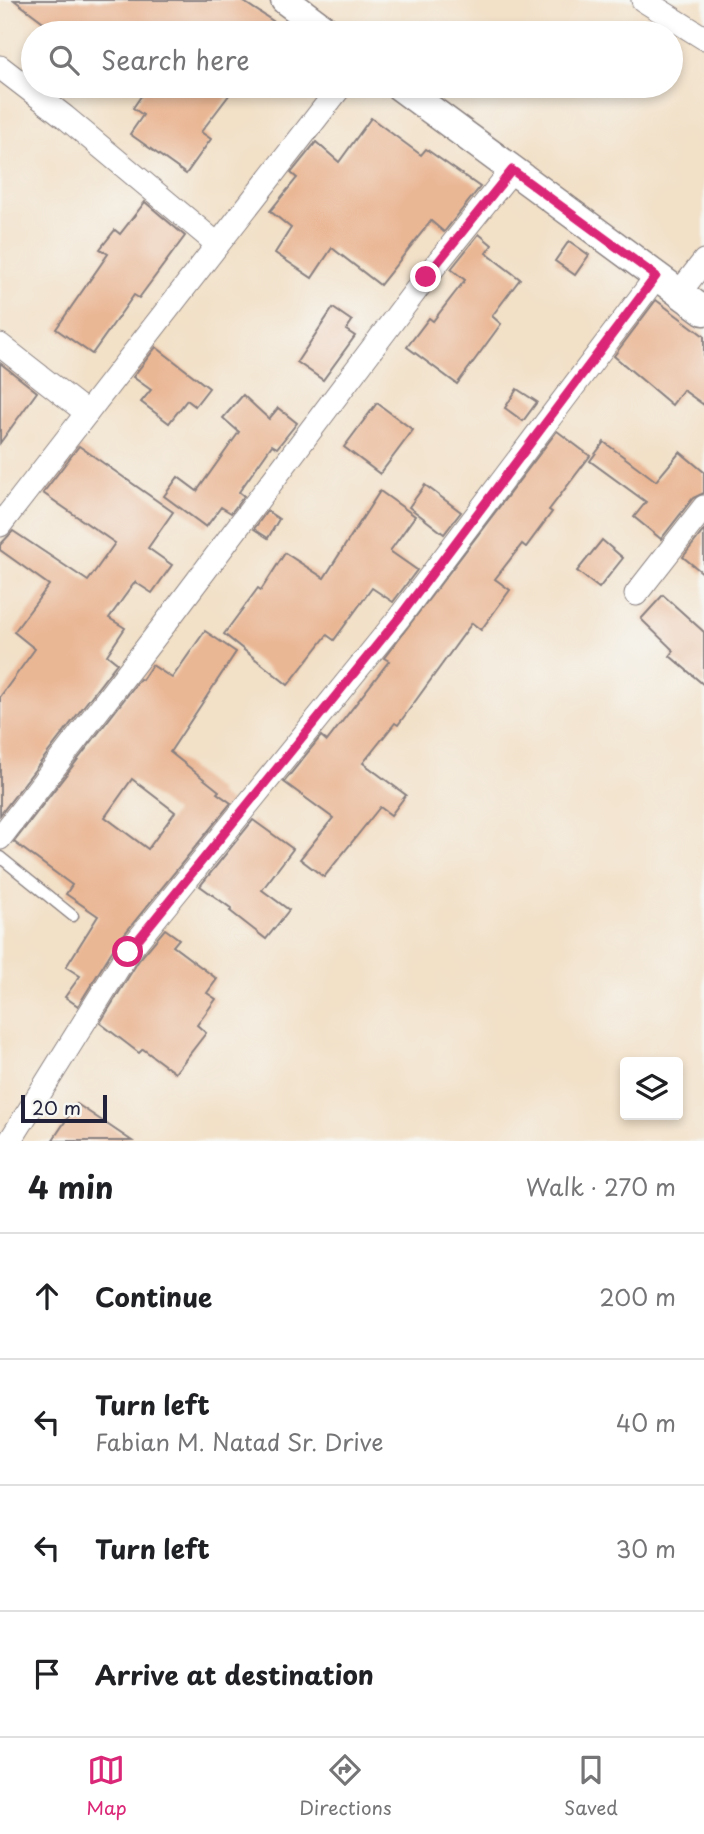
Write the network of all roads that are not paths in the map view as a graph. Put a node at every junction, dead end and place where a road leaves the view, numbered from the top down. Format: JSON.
{"nodes":[{"id":1,"x":285,"y":0,"type":"edge"},
{"id":2,"x":643,"y":0,"type":"edge"},
{"id":3,"x":313,"y":21,"type":"edge"},
{"id":4,"x":677,"y":21,"type":"edge"},
{"id":5,"x":683,"y":25,"type":"edge"},
{"id":6,"x":704,"y":38,"type":"edge"},
{"id":7,"x":0,"y":67,"type":"edge"},
{"id":8,"x":21,"y":83,"type":"edge"},
{"id":9,"x":40,"y":98,"type":"edge"},
{"id":10,"x":332,"y":98,"type":"edge"},
{"id":11,"x":415,"y":98,"type":"edge"},
{"id":12,"x":512,"y":170,"type":"junction"},
{"id":13,"x":217,"y":244,"type":"junction"},
{"id":14,"x":704,"y":261,"type":"edge"},
{"id":15,"x":668,"y":285,"type":"junction"},
{"id":16,"x":704,"y":311,"type":"edge"},
{"id":17,"x":0,"y":345,"type":"edge"},
{"id":18,"x":87,"y":413,"type":"junction"},
{"id":19,"x":704,"y":507,"type":"edge"},
{"id":20,"x":0,"y":525,"type":"edge"},
{"id":21,"x":636,"y":594,"type":"dead end"},
{"id":22,"x":0,"y":838,"type":"edge"},
{"id":23,"x":0,"y":858,"type":"edge"},
{"id":24,"x":73,"y":916,"type":"dead end"},
{"id":25,"x":10,"y":1141,"type":"edge"}],
"edges":[{"from":1,"to":3,"type":"street"},
{"from":2,"to":4,"type":"street"},
{"from":5,"to":6,"type":"street"},
{"from":7,"to":8,"type":"street"},
{"from":9,"to":13,"type":"street"},
{"from":10,"to":13,"type":"street"},
{"from":11,"to":12,"type":"street"},
{"from":12,"to":15,"type":"street"},
{"from":12,"to":22,"type":"street"},
{"from":13,"to":18,"type":"street"},
{"from":14,"to":15,"type":"street"},
{"from":15,"to":16,"type":"street"},
{"from":15,"to":25,"type":"street"},
{"from":17,"to":18,"type":"street"},
{"from":18,"to":20,"type":"street"},
{"from":19,"to":21,"type":"street"},
{"from":23,"to":24,"type":"lane"}]}
